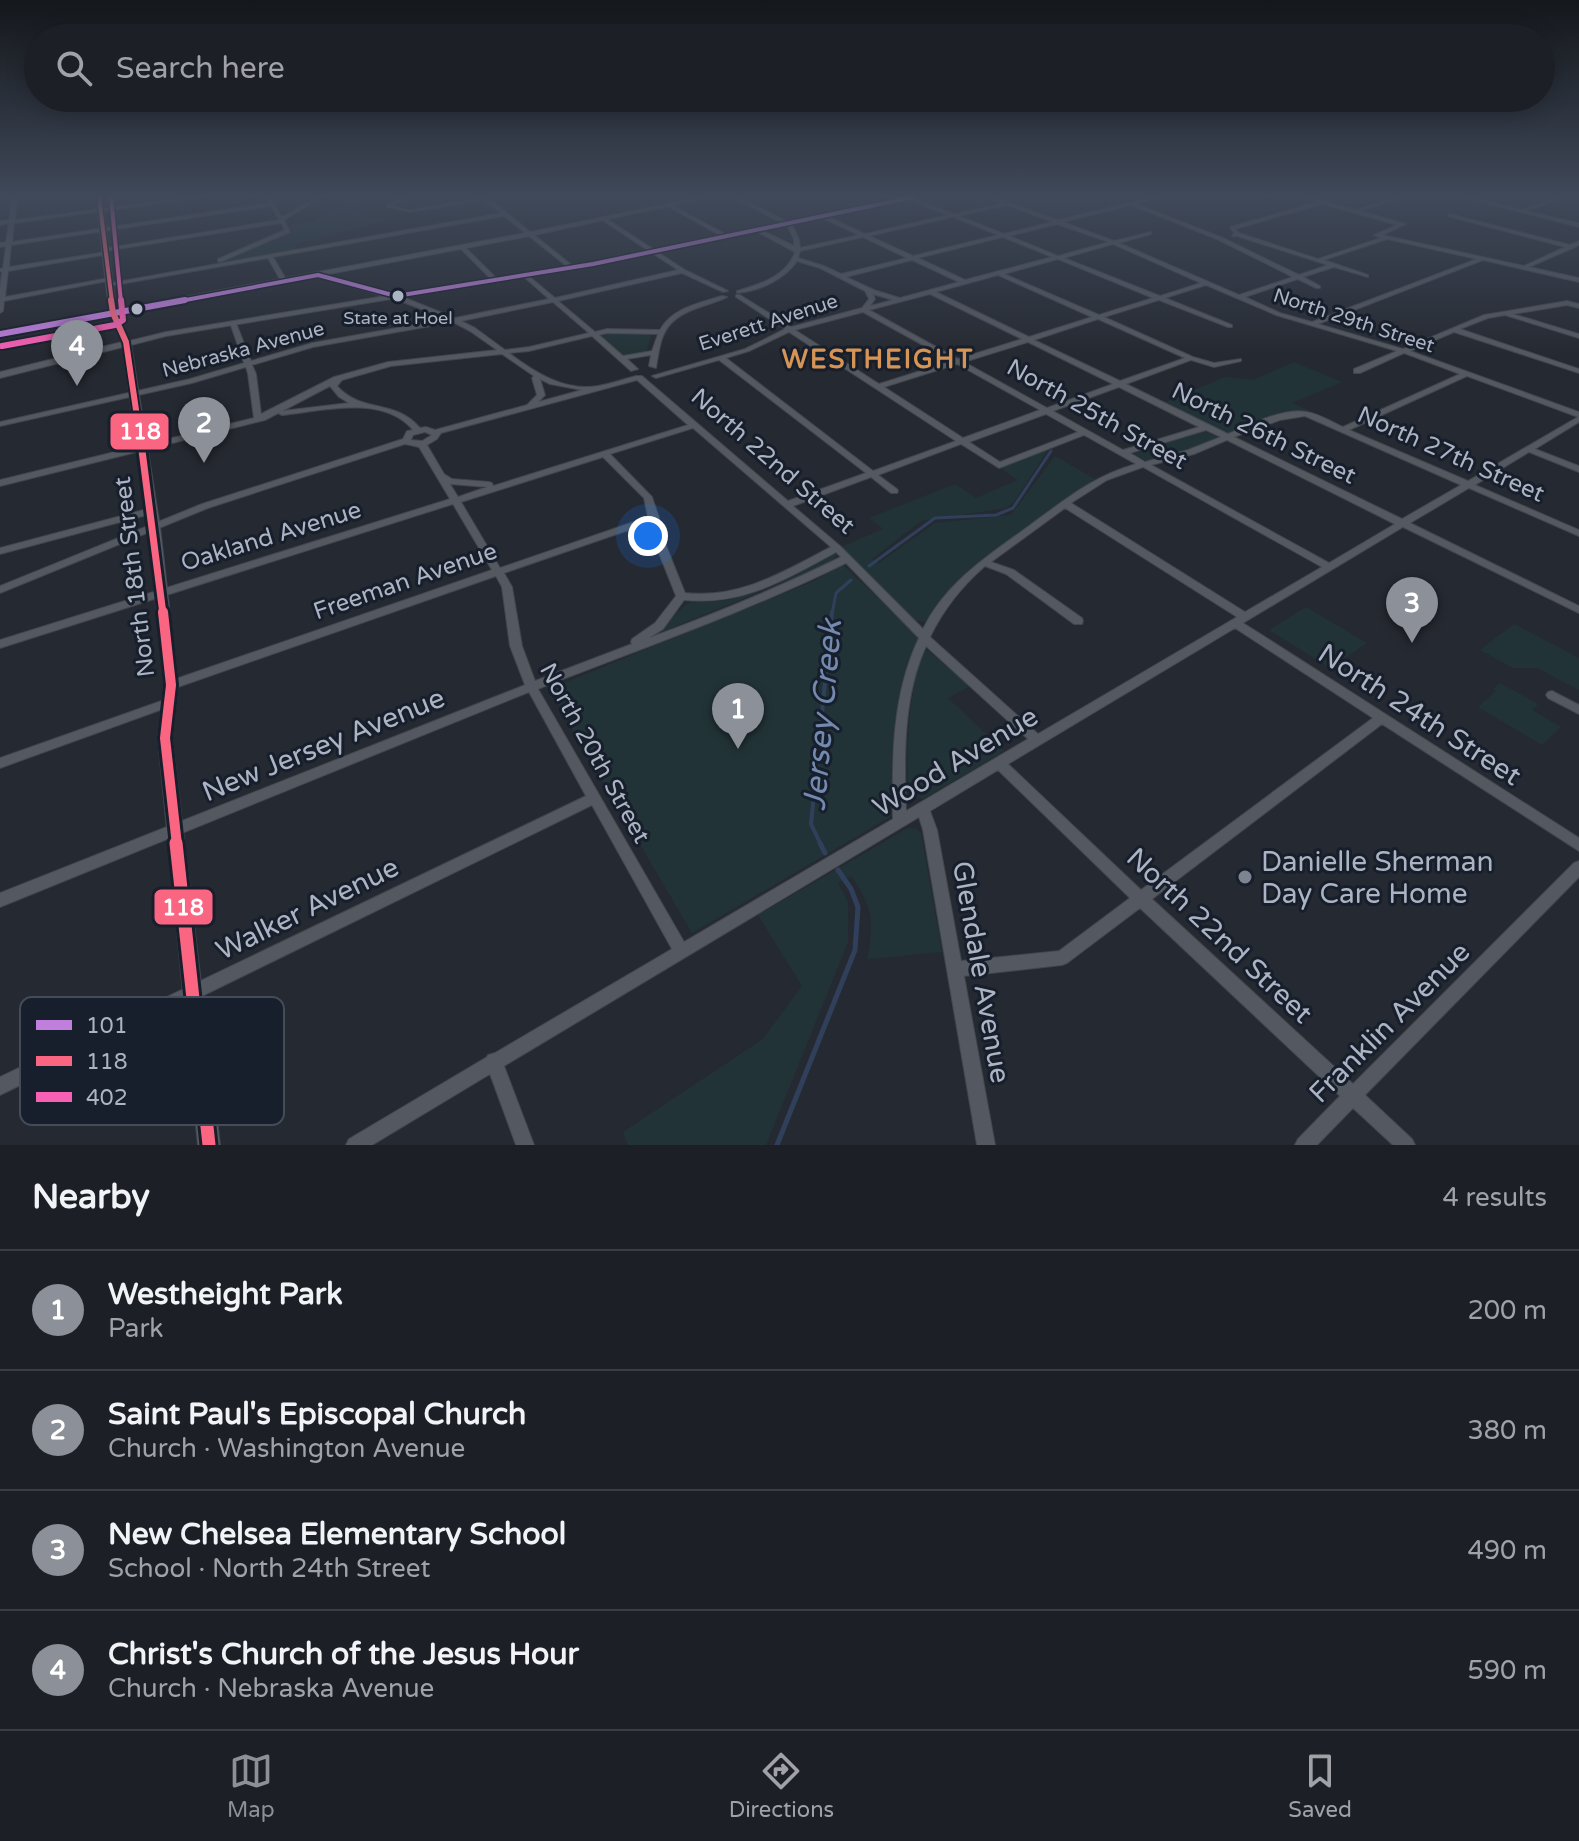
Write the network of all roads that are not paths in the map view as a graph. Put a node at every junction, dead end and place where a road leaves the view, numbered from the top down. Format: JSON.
{"nodes":[{"id":1,"x":114,"y":250,"type":"edge"},
{"id":2,"x":241,"y":250,"type":"edge"},
{"id":3,"x":301,"y":250,"type":"edge"},
{"id":4,"x":444,"y":250,"type":"edge"},
{"id":5,"x":465,"y":250,"type":"edge"},
{"id":6,"x":550,"y":250,"type":"edge"},
{"id":7,"x":798,"y":250,"type":"edge"},
{"id":8,"x":895,"y":250,"type":"edge"},
{"id":9,"x":944,"y":250,"type":"edge"},
{"id":10,"x":1038,"y":250,"type":"edge"},
{"id":11,"x":1083,"y":250,"type":"edge"},
{"id":12,"x":1132,"y":250,"type":"edge"},
{"id":13,"x":1242,"y":250,"type":"edge"},
{"id":14,"x":1288,"y":250,"type":"edge"},
{"id":15,"x":1347,"y":250,"type":"edge"},
{"id":16,"x":1447,"y":250,"type":"edge"},
{"id":17,"x":1563,"y":250,"type":"edge"},
{"id":18,"x":652,"y":251,"type":"joint"},
{"id":19,"x":105,"y":252,"type":"junction"},
{"id":20,"x":270,"y":256,"type":"junction"},
{"id":21,"x":912,"y":258,"type":"junction"},
{"id":22,"x":1056,"y":258,"type":"junction"},
{"id":23,"x":1484,"y":258,"type":"junction"},
{"id":24,"x":796,"y":259,"type":"junction"},
{"id":25,"x":1317,"y":260,"type":"junction"},
{"id":26,"x":1334,"y":266,"type":"junction"},
{"id":27,"x":1527,"y":266,"type":"junction"},
{"id":28,"x":571,"y":267,"type":"junction"},
{"id":29,"x":3,"y":270,"type":"edge"},
{"id":30,"x":193,"y":270,"type":"junction"},
{"id":31,"x":683,"y":271,"type":"junction"},
{"id":32,"x":998,"y":273,"type":"junction"},
{"id":33,"x":318,"y":275,"type":"junction"},
{"id":34,"x":525,"y":275,"type":"junction"},
{"id":35,"x":841,"y":276,"type":"junction"},
{"id":36,"x":1366,"y":276,"type":"dead end"},
{"id":37,"x":1294,"y":278,"type":"junction"},
{"id":38,"x":495,"y":280,"type":"junction"},
{"id":39,"x":1579,"y":280,"type":"edge"},
{"id":40,"x":284,"y":281,"type":"junction"},
{"id":41,"x":109,"y":282,"type":"junction"},
{"id":42,"x":964,"y":282,"type":"junction"},
{"id":43,"x":1206,"y":283,"type":"junction"},
{"id":44,"x":1318,"y":287,"type":"dead end"},
{"id":45,"x":868,"y":290,"type":"junction"},
{"id":46,"x":932,"y":292,"type":"junction"},
{"id":47,"x":724,"y":294,"type":"junction"},
{"id":48,"x":738,"y":294,"type":"junction"},
{"id":49,"x":396,"y":296,"type":"junction"},
{"id":50,"x":1239,"y":297,"type":"junction"},
{"id":51,"x":1158,"y":298,"type":"junction"},
{"id":52,"x":905,"y":299,"type":"junction"},
{"id":53,"x":1,"y":300,"type":"edge"},
{"id":54,"x":555,"y":300,"type":"junction"},
{"id":55,"x":1579,"y":306,"type":"edge"},
{"id":56,"x":864,"y":310,"type":"junction"},
{"id":57,"x":0,"y":311,"type":"edge"},
{"id":58,"x":113,"y":313,"type":"junction"},
{"id":59,"x":1505,"y":313,"type":"junction"},
{"id":60,"x":1098,"y":316,"type":"junction"},
{"id":61,"x":456,"y":320,"type":"junction"},
{"id":62,"x":233,"y":323,"type":"junction"},
{"id":63,"x":1312,"y":324,"type":"junction"},
{"id":64,"x":1230,"y":326,"type":"dead end"},
{"id":65,"x":791,"y":329,"type":"junction"},
{"id":66,"x":1455,"y":330,"type":"junction"},
{"id":67,"x":658,"y":332,"type":"junction"},
{"id":68,"x":0,"y":334,"type":"edge"},
{"id":69,"x":591,"y":334,"type":"junction"},
{"id":70,"x":1579,"y":336,"type":"edge"},
{"id":71,"x":1028,"y":339,"type":"junction"},
{"id":72,"x":126,"y":342,"type":"junction"},
{"id":73,"x":652,"y":351,"type":"junction"},
{"id":74,"x":1404,"y":351,"type":"junction"},
{"id":75,"x":506,"y":352,"type":"junction"},
{"id":76,"x":621,"y":358,"type":"junction"},
{"id":77,"x":721,"y":358,"type":"junction"},
{"id":78,"x":1191,"y":358,"type":"junction"},
{"id":79,"x":1239,"y":360,"type":"dead end"},
{"id":80,"x":957,"y":362,"type":"junction"},
{"id":81,"x":248,"y":364,"type":"junction"},
{"id":82,"x":1357,"y":371,"type":"dead end"},
{"id":83,"x":1579,"y":371,"type":"edge"},
{"id":84,"x":644,"y":373,"type":"junction"},
{"id":85,"x":352,"y":374,"type":"junction"},
{"id":86,"x":1466,"y":374,"type":"junction"},
{"id":87,"x":0,"y":375,"type":"edge"},
{"id":88,"x":536,"y":378,"type":"junction"},
{"id":89,"x":1120,"y":385,"type":"junction"},
{"id":90,"x":878,"y":387,"type":"junction"},
{"id":91,"x":598,"y":389,"type":"junction"},
{"id":92,"x":135,"y":394,"type":"junction"},
{"id":93,"x":360,"y":404,"type":"junction"},
{"id":94,"x":519,"y":410,"type":"junction"},
{"id":95,"x":1046,"y":411,"type":"junction"},
{"id":96,"x":1579,"y":417,"type":"edge"},
{"id":97,"x":258,"y":419,"type":"junction"},
{"id":98,"x":0,"y":424,"type":"edge"},
{"id":99,"x":695,"y":425,"type":"junction"},
{"id":100,"x":1206,"y":427,"type":"junction"},
{"id":101,"x":1345,"y":429,"type":"junction"},
{"id":102,"x":417,"y":430,"type":"junction"},
{"id":103,"x":436,"y":432,"type":"junction"},
{"id":104,"x":1084,"y":432,"type":"junction"},
{"id":105,"x":1229,"y":438,"type":"junction"},
{"id":106,"x":406,"y":441,"type":"junction"},
{"id":107,"x":963,"y":442,"type":"junction"},
{"id":108,"x":422,"y":444,"type":"junction"},
{"id":109,"x":143,"y":448,"type":"junction"},
{"id":110,"x":1528,"y":449,"type":"junction"},
{"id":111,"x":1122,"y":453,"type":"junction"},
{"id":112,"x":605,"y":454,"type":"junction"},
{"id":113,"x":1147,"y":466,"type":"junction"},
{"id":114,"x":433,"y":467,"type":"junction"},
{"id":115,"x":1579,"y":469,"type":"edge"},
{"id":116,"x":872,"y":474,"type":"junction"},
{"id":117,"x":0,"y":483,"type":"edge"},
{"id":118,"x":508,"y":483,"type":"junction"},
{"id":119,"x":1469,"y":484,"type":"junction"},
{"id":120,"x":894,"y":491,"type":"dead end"},
{"id":121,"x":454,"y":501,"type":"junction"},
{"id":122,"x":1066,"y":504,"type":"junction"},
{"id":123,"x":787,"y":505,"type":"junction"},
{"id":124,"x":151,"y":511,"type":"junction"},
{"id":125,"x":654,"y":518,"type":"junction"},
{"id":126,"x":1403,"y":523,"type":"junction"},
{"id":127,"x":154,"y":527,"type":"junction"},
{"id":128,"x":1579,"y":533,"type":"edge"},
{"id":129,"x":0,"y":551,"type":"edge"},
{"id":130,"x":842,"y":553,"type":"junction"},
{"id":131,"x":986,"y":563,"type":"junction"},
{"id":132,"x":1329,"y":567,"type":"junction"},
{"id":133,"x":499,"y":572,"type":"junction"},
{"id":134,"x":0,"y":590,"type":"edge"},
{"id":135,"x":161,"y":593,"type":"junction"},
{"id":136,"x":681,"y":596,"type":"junction"},
{"id":137,"x":1579,"y":610,"type":"edge"},
{"id":138,"x":1240,"y":620,"type":"junction"},
{"id":139,"x":1078,"y":621,"type":"dead end"},
{"id":140,"x":924,"y":634,"type":"junction"},
{"id":141,"x":0,"y":644,"type":"edge"},
{"id":142,"x":620,"y":653,"type":"junction"},
{"id":143,"x":171,"y":685,"type":"junction"},
{"id":144,"x":531,"y":686,"type":"junction"},
{"id":145,"x":1552,"y":695,"type":"dead end"},
{"id":146,"x":167,"y":703,"type":"junction"},
{"id":147,"x":1579,"y":710,"type":"edge"},
{"id":148,"x":1382,"y":718,"type":"junction"},
{"id":149,"x":1037,"y":740,"type":"junction"},
{"id":150,"x":0,"y":763,"type":"edge"},
{"id":151,"x":999,"y":763,"type":"junction"},
{"id":152,"x":594,"y":798,"type":"junction"},
{"id":153,"x":923,"y":808,"type":"junction"},
{"id":154,"x":900,"y":821,"type":"junction"},
{"id":155,"x":175,"y":829,"type":"junction"},
{"id":156,"x":1579,"y":845,"type":"edge"},
{"id":157,"x":1579,"y":867,"type":"edge"},
{"id":158,"x":0,"y":900,"type":"edge"},
{"id":159,"x":1142,"y":900,"type":"junction"},
{"id":160,"x":681,"y":951,"type":"junction"},
{"id":161,"x":955,"y":969,"type":"junction"},
{"id":162,"x":193,"y":992,"type":"junction"},
{"id":163,"x":183,"y":997,"type":"edge"},
{"id":164,"x":194,"y":997,"type":"edge"},
{"id":165,"x":494,"y":1061,"type":"junction"},
{"id":166,"x":20,"y":1076,"type":"edge"},
{"id":167,"x":0,"y":1086,"type":"edge"},
{"id":168,"x":1353,"y":1094,"type":"junction"},
{"id":169,"x":207,"y":1125,"type":"edge"},
{"id":170,"x":209,"y":1145,"type":"edge"},
{"id":171,"x":355,"y":1145,"type":"edge"},
{"id":172,"x":525,"y":1145,"type":"edge"},
{"id":173,"x":986,"y":1145,"type":"edge"},
{"id":174,"x":1304,"y":1145,"type":"edge"},
{"id":175,"x":1406,"y":1145,"type":"edge"}],
"edges":[{"from":1,"to":19,"type":"street"},
{"from":2,"to":30,"type":"street"},
{"from":3,"to":20,"type":"street"},
{"from":4,"to":33,"type":"main road"},
{"from":5,"to":38,"type":"street"},
{"from":6,"to":28,"type":"street"},
{"from":7,"to":24,"type":"street"},
{"from":8,"to":21,"type":"street"},
{"from":9,"to":21,"type":"street"},
{"from":10,"to":22,"type":"street"},
{"from":11,"to":22,"type":"street","name":"Everett Avenue"},
{"from":12,"to":43,"type":"street","name":"North 29th Street"},
{"from":13,"to":37,"type":"street"},
{"from":14,"to":25,"type":"street"},
{"from":15,"to":25,"type":"street"},
{"from":16,"to":23,"type":"street"},
{"from":17,"to":27,"type":"street"},
{"from":18,"to":28,"type":"main road"},
{"from":18,"to":31,"type":"street"},
{"from":19,"to":29,"type":"street"},
{"from":19,"to":41,"type":"main road","name":"North 18th Street"},
{"from":20,"to":30,"type":"street"},
{"from":20,"to":40,"type":"street"},
{"from":21,"to":35,"type":"street"},
{"from":21,"to":42,"type":"street"},
{"from":22,"to":32,"type":"street","name":"Everett Avenue"},
{"from":22,"to":51,"type":"street"},
{"from":23,"to":27,"type":"street"},
{"from":23,"to":63,"type":"street"},
{"from":24,"to":35,"type":"street"},
{"from":24,"to":48,"type":"street"},
{"from":25,"to":26,"type":"street"},
{"from":26,"to":36,"type":"street"},
{"from":26,"to":37,"type":"street"},
{"from":27,"to":39,"type":"street"},
{"from":28,"to":34,"type":"main road"},
{"from":29,"to":53,"type":"street"},
{"from":30,"to":41,"type":"street"},
{"from":31,"to":47,"type":"street"},
{"from":31,"to":54,"type":"street","name":"Nebraska Avenue"},
{"from":32,"to":42,"type":"street","name":"Everett Avenue"},
{"from":32,"to":60,"type":"street"},
{"from":33,"to":40,"type":"main road"},
{"from":33,"to":49,"type":"street"},
{"from":34,"to":38,"type":"main road"},
{"from":34,"to":54,"type":"street","name":"North 22nd Street"},
{"from":35,"to":45,"type":"street"},
{"from":37,"to":44,"type":"street"},
{"from":37,"to":50,"type":"street"},
{"from":38,"to":49,"type":"main road"},
{"from":40,"to":58,"type":"main road"},
{"from":41,"to":53,"type":"street"},
{"from":41,"to":58,"type":"main road","name":"North 18th Street"},
{"from":42,"to":46,"type":"street","name":"Everett Avenue"},
{"from":43,"to":50,"type":"street","name":"North 29th Street"},
{"from":43,"to":51,"type":"street"},
{"from":45,"to":52,"type":"street"},
{"from":45,"to":56,"type":"street"},
{"from":46,"to":52,"type":"street","name":"Everett Avenue"},
{"from":46,"to":71,"type":"street","name":"North 26th Street"},
{"from":47,"to":48,"type":"street"},
{"from":47,"to":67,"type":"street"},
{"from":48,"to":65,"type":"street"},
{"from":49,"to":61,"type":"street"},
{"from":49,"to":62,"type":"main road"},
{"from":50,"to":63,"type":"street","name":"North 29th Street"},
{"from":51,"to":60,"type":"street"},
{"from":51,"to":64,"type":"street"},
{"from":52,"to":56,"type":"street","name":"Everett Avenue"},
{"from":53,"to":57,"type":"street"},
{"from":54,"to":61,"type":"street","name":"Nebraska Avenue"},
{"from":54,"to":69,"type":"street","name":"North 22nd Street"},
{"from":55,"to":59,"type":"street"},
{"from":56,"to":65,"type":"street","name":"Everett Avenue"},
{"from":56,"to":80,"type":"street","name":"North 25th Street"},
{"from":58,"to":68,"type":"main road"},
{"from":58,"to":72,"type":"main road","name":"North 18th Street"},
{"from":59,"to":66,"type":"street"},
{"from":59,"to":70,"type":"street"},
{"from":60,"to":71,"type":"street"},
{"from":60,"to":78,"type":"street"},
{"from":61,"to":75,"type":"street"},
{"from":61,"to":81,"type":"street","name":"Nebraska Avenue"},
{"from":62,"to":72,"type":"main road"},
{"from":62,"to":81,"type":"street"},
{"from":63,"to":74,"type":"street","name":"North 29th Street"},
{"from":65,"to":77,"type":"street","name":"Everett Avenue"},
{"from":65,"to":90,"type":"street"},
{"from":66,"to":74,"type":"street"},
{"from":66,"to":83,"type":"street"},
{"from":67,"to":69,"type":"street"},
{"from":67,"to":73,"type":"street"},
{"from":69,"to":75,"type":"street"},
{"from":69,"to":76,"type":"street","name":"North 22nd Street"},
{"from":71,"to":80,"type":"street"},
{"from":71,"to":89,"type":"street","name":"North 26th Street"},
{"from":72,"to":87,"type":"main road"},
{"from":72,"to":92,"type":"main road","name":"North 18th Street"},
{"from":73,"to":76,"type":"street"},
{"from":73,"to":84,"type":"street"},
{"from":74,"to":82,"type":"street"},
{"from":74,"to":86,"type":"street","name":"North 29th Street"},
{"from":75,"to":85,"type":"street"},
{"from":75,"to":88,"type":"street"},
{"from":76,"to":84,"type":"street","name":"North 22nd Street"},
{"from":77,"to":84,"type":"street","name":"Everett Avenue"},
{"from":77,"to":116,"type":"street"},
{"from":78,"to":79,"type":"street"},
{"from":78,"to":89,"type":"street"},
{"from":80,"to":90,"type":"street"},
{"from":80,"to":95,"type":"street","name":"North 25th Street"},
{"from":81,"to":92,"type":"street","name":"Nebraska Avenue"},
{"from":81,"to":97,"type":"street"},
{"from":84,"to":91,"type":"street","name":"Everett Avenue"},
{"from":84,"to":99,"type":"street","name":"North 22nd Street"},
{"from":85,"to":93,"type":"street"},
{"from":85,"to":97,"type":"street"},
{"from":86,"to":96,"type":"street","name":"North 29th Street"},
{"from":86,"to":101,"type":"street"},
{"from":88,"to":91,"type":"street"},
{"from":88,"to":94,"type":"street"},
{"from":89,"to":95,"type":"street"},
{"from":89,"to":100,"type":"street","name":"North 26th Street"},
{"from":90,"to":107,"type":"street"},
{"from":91,"to":94,"type":"street","name":"Everett Avenue"},
{"from":92,"to":98,"type":"street","name":"Nebraska Avenue"},
{"from":92,"to":109,"type":"main road","name":"North 18th Street"},
{"from":93,"to":97,"type":"street"},
{"from":93,"to":102,"type":"street"},
{"from":94,"to":103,"type":"street","name":"Everett Avenue"},
{"from":95,"to":104,"type":"street","name":"North 25th Street"},
{"from":95,"to":107,"type":"street"},
{"from":96,"to":110,"type":"street","name":"Wood Avenue"},
{"from":97,"to":109,"type":"street"},
{"from":99,"to":112,"type":"street","name":"Oakland Avenue"},
{"from":99,"to":123,"type":"street","name":"North 22nd Street"},
{"from":100,"to":105,"type":"street","name":"North 26th Street"},
{"from":100,"to":111,"type":"street"},
{"from":101,"to":105,"type":"street","name":"North 27th Street"},
{"from":101,"to":119,"type":"street","name":"North 27th Street"},
{"from":102,"to":103,"type":"street"},
{"from":102,"to":106,"type":"street"},
{"from":103,"to":108,"type":"street"},
{"from":104,"to":107,"type":"street"},
{"from":104,"to":111,"type":"street","name":"North 25th Street"},
{"from":105,"to":113,"type":"street"},
{"from":105,"to":126,"type":"street","name":"North 26th Street"},
{"from":106,"to":108,"type":"street"},
{"from":106,"to":127,"type":"street"},
{"from":107,"to":116,"type":"street"},
{"from":108,"to":114,"type":"street","name":"North 20th Street"},
{"from":109,"to":117,"type":"street"},
{"from":109,"to":124,"type":"main road","name":"North 18th Street"},
{"from":110,"to":115,"type":"street"},
{"from":110,"to":119,"type":"street","name":"Wood Avenue"},
{"from":111,"to":113,"type":"street","name":"North 25th Street"},
{"from":112,"to":118,"type":"street","name":"Oakland Avenue"},
{"from":112,"to":125,"type":"street"},
{"from":113,"to":122,"type":"street"},
{"from":113,"to":132,"type":"street","name":"North 25th Street"},
{"from":114,"to":118,"type":"street","name":"Oakland Avenue"},
{"from":114,"to":121,"type":"street","name":"North 20th Street"},
{"from":116,"to":120,"type":"street"},
{"from":116,"to":123,"type":"street"},
{"from":118,"to":121,"type":"street","name":"Oakland Avenue"},
{"from":119,"to":126,"type":"street","name":"Wood Avenue"},
{"from":119,"to":128,"type":"street","name":"North 27th Street"},
{"from":121,"to":133,"type":"street","name":"North 20th Street"},
{"from":121,"to":135,"type":"street","name":"Oakland Avenue"},
{"from":122,"to":131,"type":"street"},
{"from":122,"to":138,"type":"street","name":"North 24th Street"},
{"from":123,"to":130,"type":"street","name":"North 22nd Street"},
{"from":124,"to":127,"type":"main road","name":"North 18th Street"},
{"from":124,"to":129,"type":"street"},
{"from":125,"to":133,"type":"street","name":"Freeman Avenue"},
{"from":125,"to":136,"type":"street"},
{"from":126,"to":132,"type":"street","name":"Wood Avenue"},
{"from":126,"to":137,"type":"street","name":"North 26th Street"},
{"from":127,"to":134,"type":"street"},
{"from":127,"to":135,"type":"main road","name":"North 18th Street"},
{"from":130,"to":136,"type":"street"},
{"from":130,"to":140,"type":"street","name":"North 22nd Street"},
{"from":130,"to":142,"type":"street","name":"New Jersey Avenue"},
{"from":131,"to":139,"type":"street"},
{"from":131,"to":140,"type":"street"},
{"from":132,"to":138,"type":"street","name":"Wood Avenue"},
{"from":133,"to":143,"type":"street","name":"Freeman Avenue"},
{"from":133,"to":144,"type":"street","name":"North 20th Street"},
{"from":135,"to":141,"type":"street","name":"Oakland Avenue"},
{"from":135,"to":143,"type":"main road","name":"North 18th Street"},
{"from":136,"to":142,"type":"street","name":"New Jersey Avenue"},
{"from":138,"to":148,"type":"street","name":"North 24th Street"},
{"from":138,"to":149,"type":"street","name":"Wood Avenue"},
{"from":140,"to":149,"type":"street","name":"North 22nd Street"},
{"from":140,"to":154,"type":"street"},
{"from":142,"to":144,"type":"street","name":"New Jersey Avenue"},
{"from":143,"to":146,"type":"main road","name":"North 18th Street"},
{"from":144,"to":152,"type":"street","name":"North 20th Street"},
{"from":144,"to":155,"type":"street","name":"New Jersey Avenue"},
{"from":145,"to":147,"type":"street"},
{"from":146,"to":150,"type":"street"},
{"from":146,"to":155,"type":"main road","name":"North 18th Street"},
{"from":148,"to":156,"type":"street","name":"North 24th Street"},
{"from":148,"to":159,"type":"street"},
{"from":149,"to":151,"type":"street","name":"Wood Avenue"},
{"from":151,"to":153,"type":"street","name":"Wood Avenue"},
{"from":151,"to":159,"type":"street","name":"North 22nd Street"},
{"from":152,"to":160,"type":"street","name":"North 20th Street"},
{"from":152,"to":162,"type":"street","name":"Walker Avenue"},
{"from":153,"to":154,"type":"street","name":"Wood Avenue"},
{"from":153,"to":161,"type":"street","name":"Glendale Avenue"},
{"from":154,"to":160,"type":"street","name":"Wood Avenue"},
{"from":155,"to":158,"type":"street","name":"New Jersey Avenue"},
{"from":155,"to":162,"type":"main road","name":"North 18th Street"},
{"from":157,"to":168,"type":"street","name":"Franklin Avenue"},
{"from":159,"to":161,"type":"street"},
{"from":159,"to":168,"type":"street","name":"North 22nd Street"},
{"from":160,"to":165,"type":"street","name":"Wood Avenue"},
{"from":161,"to":173,"type":"street","name":"Glendale Avenue"},
{"from":162,"to":163,"type":"street","name":"Walker Avenue"},
{"from":162,"to":164,"type":"main road","name":"North 18th Street"},
{"from":165,"to":171,"type":"street","name":"Wood Avenue"},
{"from":165,"to":172,"type":"street"},
{"from":166,"to":167,"type":"street","name":"Walker Avenue"},
{"from":168,"to":174,"type":"street","name":"Franklin Avenue"},
{"from":168,"to":175,"type":"street","name":"North 22nd Street"},
{"from":169,"to":170,"type":"main road","name":"North 18th Street"}]}
